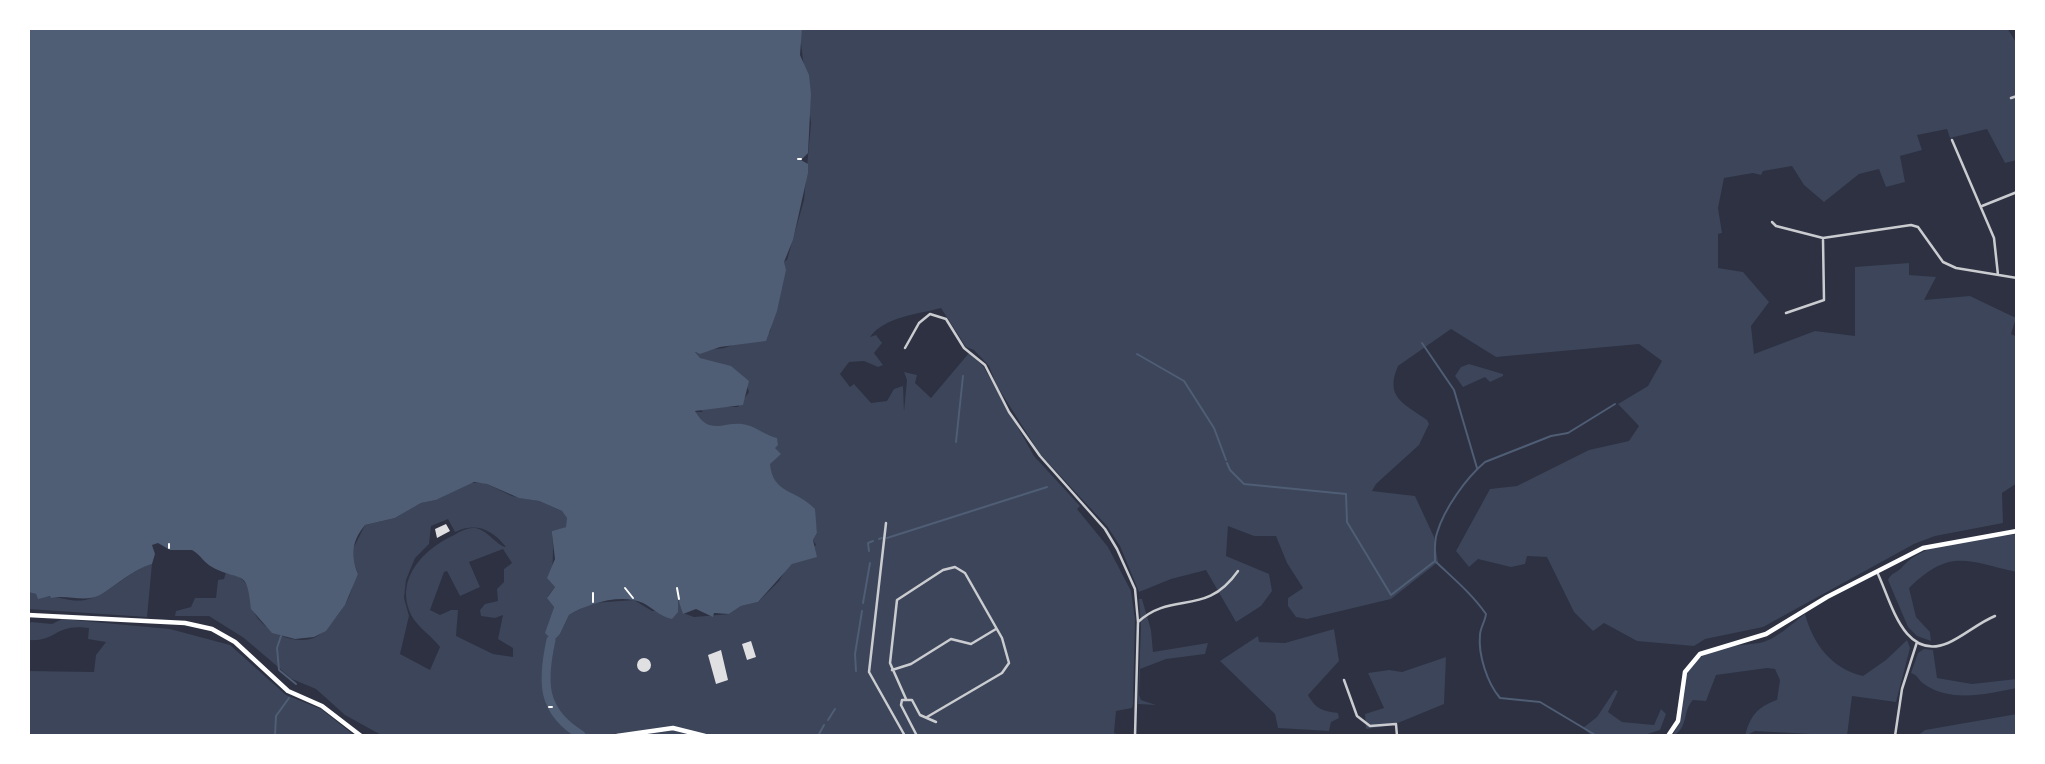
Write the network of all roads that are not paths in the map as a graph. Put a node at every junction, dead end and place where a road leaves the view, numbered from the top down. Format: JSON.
{"nodes":[{"id":1,"x":2017,"y":96,"type":"edge"},
{"id":2,"x":2011,"y":98,"type":"dead end"},
{"id":3,"x":1952,"y":140,"type":"dead end"},
{"id":4,"x":2017,"y":192,"type":"edge"},
{"id":5,"x":1982,"y":206,"type":"junction"},
{"id":6,"x":1772,"y":222,"type":"dead end"},
{"id":7,"x":1823,"y":238,"type":"junction"},
{"id":8,"x":1998,"y":275,"type":"junction"},
{"id":9,"x":2017,"y":278,"type":"edge"},
{"id":10,"x":1786,"y":313,"type":"dead end"},
{"id":11,"x":905,"y":348,"type":"dead end"},
{"id":12,"x":886,"y":523,"type":"dead end"},
{"id":13,"x":2017,"y":531,"type":"edge"},
{"id":14,"x":1238,"y":571,"type":"dead end"},
{"id":15,"x":1877,"y":572,"type":"junction"},
{"id":16,"x":28,"y":615,"type":"edge"},
{"id":17,"x":1995,"y":617,"type":"dead end"},
{"id":18,"x":1138,"y":622,"type":"junction"},
{"id":19,"x":996,"y":629,"type":"junction"},
{"id":20,"x":1917,"y":642,"type":"junction"},
{"id":21,"x":892,"y":670,"type":"junction"},
{"id":22,"x":1344,"y":680,"type":"dead end"},
{"id":23,"x":906,"y":699,"type":"junction"},
{"id":24,"x":927,"y":717,"type":"junction"},
{"id":25,"x":936,"y":722,"type":"dead end"},
{"id":26,"x":361,"y":736,"type":"edge"},
{"id":27,"x":617,"y":736,"type":"edge"},
{"id":28,"x":705,"y":736,"type":"edge"},
{"id":29,"x":905,"y":736,"type":"edge"},
{"id":30,"x":917,"y":736,"type":"edge"},
{"id":31,"x":1135,"y":736,"type":"edge"},
{"id":32,"x":1397,"y":736,"type":"edge"},
{"id":33,"x":1668,"y":736,"type":"edge"},
{"id":34,"x":1895,"y":736,"type":"edge"}],
"edges":[{"from":1,"to":2,"type":"street"},
{"from":3,"to":5,"type":"street"},
{"from":4,"to":5,"type":"street"},
{"from":5,"to":8,"type":"street"},
{"from":6,"to":7,"type":"street"},
{"from":7,"to":8,"type":"street"},
{"from":7,"to":10,"type":"street"},
{"from":8,"to":9,"type":"street"},
{"from":11,"to":18,"type":"street"},
{"from":12,"to":29,"type":"street"},
{"from":13,"to":15,"type":"main road"},
{"from":14,"to":18,"type":"street"},
{"from":15,"to":20,"type":"street"},
{"from":15,"to":33,"type":"main road"},
{"from":16,"to":26,"type":"main road"},
{"from":17,"to":20,"type":"street"},
{"from":18,"to":31,"type":"street"},
{"from":19,"to":21,"type":"street"},
{"from":19,"to":21,"type":"street"},
{"from":19,"to":24,"type":"street"},
{"from":20,"to":34,"type":"street"},
{"from":21,"to":23,"type":"street"},
{"from":22,"to":32,"type":"street"},
{"from":23,"to":24,"type":"street"},
{"from":23,"to":30,"type":"street"},
{"from":24,"to":25,"type":"street"},
{"from":27,"to":28,"type":"main road"}]}
